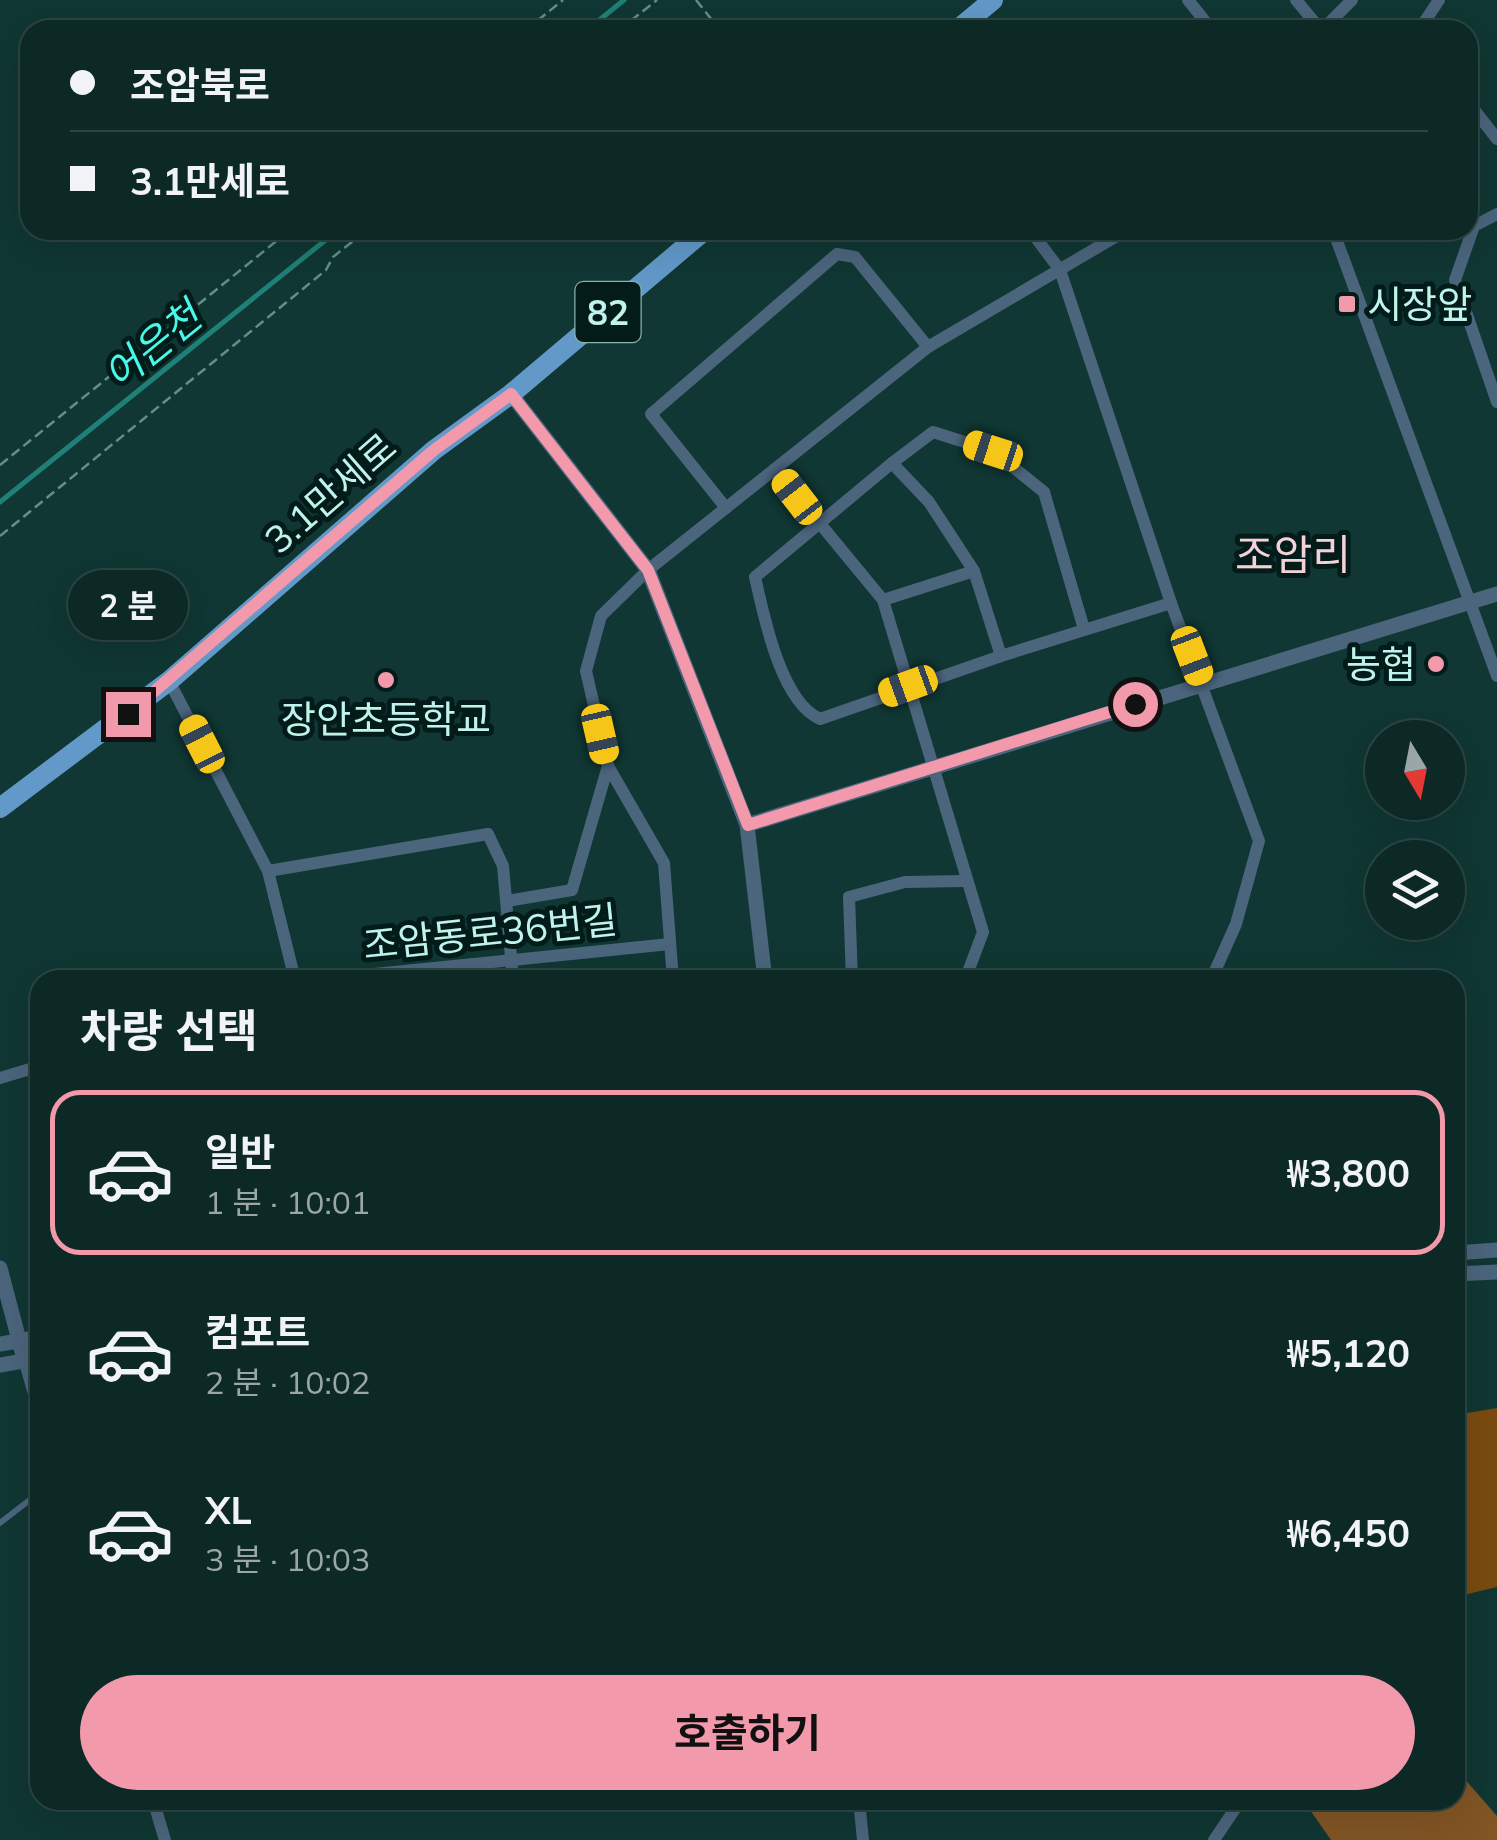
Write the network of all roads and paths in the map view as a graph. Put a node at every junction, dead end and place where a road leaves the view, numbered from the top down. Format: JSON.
{"nodes":[{"id":1,"x":563,"y":0,"type":"edge"},
{"id":2,"x":657,"y":0,"type":"edge"},
{"id":3,"x":696,"y":0,"type":"edge"},
{"id":4,"x":993,"y":0,"type":"edge"},
{"id":5,"x":1188,"y":0,"type":"edge"},
{"id":6,"x":1296,"y":0,"type":"edge"},
{"id":7,"x":1352,"y":0,"type":"edge"},
{"id":8,"x":538,"y":20,"type":"edge"},
{"id":9,"x":632,"y":20,"type":"edge"},
{"id":10,"x":712,"y":20,"type":"edge"},
{"id":11,"x":969,"y":20,"type":"edge"},
{"id":12,"x":1204,"y":20,"type":"edge"},
{"id":13,"x":1313,"y":20,"type":"edge"},
{"id":14,"x":1331,"y":20,"type":"edge"},
{"id":15,"x":1478,"y":115,"type":"edge"},
{"id":16,"x":1497,"y":139,"type":"edge"},
{"id":17,"x":278,"y":240,"type":"edge"},
{"id":18,"x":353,"y":240,"type":"edge"},
{"id":19,"x":694,"y":240,"type":"edge"},
{"id":20,"x":1038,"y":240,"type":"edge"},
{"id":21,"x":1110,"y":240,"type":"edge"},
{"id":22,"x":1337,"y":240,"type":"edge"},
{"id":23,"x":1469,"y":240,"type":"edge"},
{"id":24,"x":1060,"y":270,"type":"junction"},
{"id":25,"x":928,"y":346,"type":"junction"},
{"id":26,"x":511,"y":394,"type":"junction"},
{"id":27,"x":1497,"y":402,"type":"edge"},
{"id":28,"x":892,"y":463,"type":"junction"},
{"id":29,"x":0,"y":465,"type":"edge"},
{"id":30,"x":774,"y":469,"type":"junction"},
{"id":31,"x":726,"y":508,"type":"junction"},
{"id":32,"x":819,"y":526,"type":"junction"},
{"id":33,"x":0,"y":536,"type":"edge"},
{"id":34,"x":648,"y":570,"type":"junction"},
{"id":35,"x":974,"y":572,"type":"junction"},
{"id":36,"x":1497,"y":594,"type":"edge"},
{"id":37,"x":883,"y":600,"type":"junction"},
{"id":38,"x":1171,"y":602,"type":"junction"},
{"id":39,"x":1471,"y":604,"type":"junction"},
{"id":40,"x":1084,"y":629,"type":"junction"},
{"id":41,"x":1001,"y":656,"type":"junction"},
{"id":42,"x":1497,"y":676,"type":"edge"},
{"id":43,"x":170,"y":681,"type":"junction"},
{"id":44,"x":1202,"y":683,"type":"junction"},
{"id":45,"x":908,"y":686,"type":"junction"},
{"id":46,"x":608,"y":766,"type":"junction"},
{"id":47,"x":932,"y":768,"type":"junction"},
{"id":48,"x":0,"y":808,"type":"edge"},
{"id":49,"x":748,"y":825,"type":"junction"},
{"id":50,"x":268,"y":871,"type":"junction"},
{"id":51,"x":964,"y":881,"type":"junction"},
{"id":52,"x":506,"y":902,"type":"junction"},
{"id":53,"x":670,"y":944,"type":"junction"},
{"id":54,"x":512,"y":958,"type":"junction"},
{"id":55,"x":293,"y":970,"type":"edge"},
{"id":56,"x":405,"y":970,"type":"edge"},
{"id":57,"x":513,"y":970,"type":"edge"},
{"id":58,"x":672,"y":970,"type":"edge"},
{"id":59,"x":764,"y":970,"type":"edge"},
{"id":60,"x":852,"y":970,"type":"edge"},
{"id":61,"x":969,"y":970,"type":"edge"},
{"id":62,"x":1215,"y":970,"type":"edge"},
{"id":63,"x":30,"y":1069,"type":"edge"},
{"id":64,"x":0,"y":1078,"type":"edge"},
{"id":65,"x":1497,"y":1250,"type":"edge"},
{"id":66,"x":1465,"y":1252,"type":"edge"},
{"id":67,"x":0,"y":1268,"type":"edge"},
{"id":68,"x":1497,"y":1272,"type":"edge"},
{"id":69,"x":1465,"y":1274,"type":"edge"},
{"id":70,"x":30,"y":1338,"type":"edge"},
{"id":71,"x":18,"y":1339,"type":"junction"},
{"id":72,"x":0,"y":1344,"type":"edge"},
{"id":73,"x":30,"y":1356,"type":"edge"},
{"id":74,"x":30,"y":1359,"type":"edge"},
{"id":75,"x":0,"y":1365,"type":"edge"},
{"id":76,"x":30,"y":1500,"type":"edge"},
{"id":77,"x":0,"y":1523,"type":"edge"},
{"id":78,"x":156,"y":1810,"type":"edge"},
{"id":79,"x":860,"y":1810,"type":"edge"},
{"id":80,"x":1234,"y":1810,"type":"edge"},
{"id":81,"x":165,"y":1840,"type":"edge"},
{"id":82,"x":864,"y":1840,"type":"edge"},
{"id":83,"x":1214,"y":1840,"type":"edge"}],
"edges":[{"from":1,"to":8,"type":"path"},
{"from":2,"to":9,"type":"path"},
{"from":3,"to":10,"type":"path"},
{"from":4,"to":11,"type":"main road"},
{"from":5,"to":12,"type":"street"},
{"from":6,"to":13,"type":"street"},
{"from":7,"to":14,"type":"street"},
{"from":15,"to":16,"type":"street"},
{"from":17,"to":29,"type":"path"},
{"from":18,"to":33,"type":"path"},
{"from":19,"to":26,"type":"main road","name":"3.1만세로","number":"82"},
{"from":20,"to":24,"type":"street"},
{"from":21,"to":24,"type":"street"},
{"from":22,"to":39,"type":"street"},
{"from":23,"to":27,"type":"street"},
{"from":24,"to":25,"type":"street"},
{"from":24,"to":38,"type":"street"},
{"from":25,"to":30,"type":"street"},
{"from":25,"to":31,"type":"street"},
{"from":26,"to":34,"type":"street"},
{"from":26,"to":43,"type":"main road","name":"3.1만세로","number":"82"},
{"from":28,"to":32,"type":"street"},
{"from":28,"to":35,"type":"street"},
{"from":28,"to":40,"type":"street"},
{"from":30,"to":31,"type":"street"},
{"from":30,"to":32,"type":"street"},
{"from":31,"to":34,"type":"street"},
{"from":32,"to":37,"type":"street"},
{"from":32,"to":45,"type":"street"},
{"from":34,"to":46,"type":"street"},
{"from":34,"to":49,"type":"street"},
{"from":35,"to":37,"type":"street"},
{"from":35,"to":41,"type":"street"},
{"from":36,"to":39,"type":"street"},
{"from":37,"to":45,"type":"street"},
{"from":38,"to":40,"type":"street"},
{"from":38,"to":44,"type":"street"},
{"from":39,"to":42,"type":"street"},
{"from":39,"to":44,"type":"street"},
{"from":40,"to":41,"type":"street"},
{"from":41,"to":45,"type":"street"},
{"from":43,"to":48,"type":"main road","name":"3.1만세로","number":"82"},
{"from":43,"to":50,"type":"street"},
{"from":44,"to":47,"type":"street"},
{"from":44,"to":62,"type":"street"},
{"from":45,"to":47,"type":"street"},
{"from":46,"to":52,"type":"street"},
{"from":46,"to":53,"type":"street"},
{"from":47,"to":49,"type":"street"},
{"from":47,"to":51,"type":"street"},
{"from":49,"to":59,"type":"street"},
{"from":50,"to":52,"type":"street"},
{"from":50,"to":55,"type":"street"},
{"from":51,"to":60,"type":"street"},
{"from":51,"to":61,"type":"street"},
{"from":52,"to":54,"type":"street"},
{"from":53,"to":54,"type":"street","name":"조암동로36번길"},
{"from":53,"to":58,"type":"street"},
{"from":54,"to":56,"type":"street","name":"조암동로36번길"},
{"from":54,"to":57,"type":"street"},
{"from":63,"to":64,"type":"street"},
{"from":65,"to":66,"type":"street"},
{"from":67,"to":71,"type":"street"},
{"from":68,"to":69,"type":"street"},
{"from":70,"to":71,"type":"street"},
{"from":71,"to":72,"type":"street"},
{"from":71,"to":73,"type":"street"},
{"from":74,"to":75,"type":"street"},
{"from":76,"to":77,"type":"lane"},
{"from":78,"to":81,"type":"street"},
{"from":79,"to":82,"type":"street"},
{"from":80,"to":83,"type":"street"}]}
